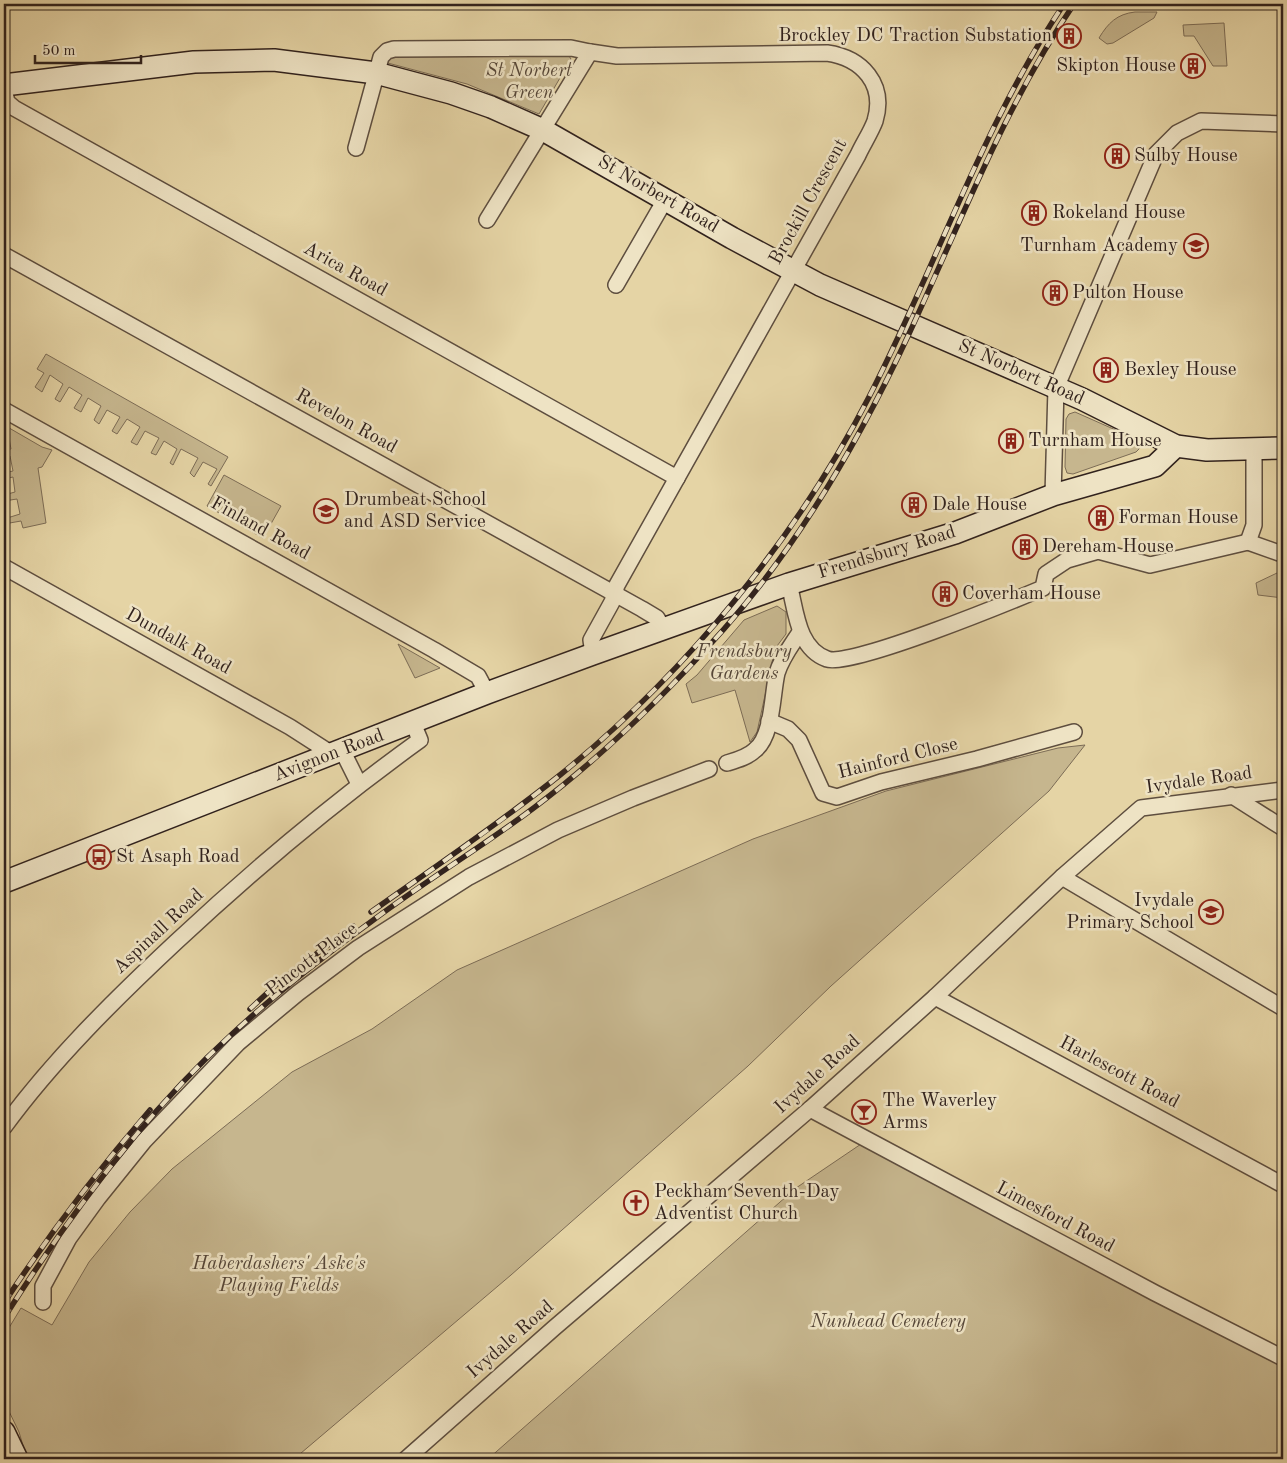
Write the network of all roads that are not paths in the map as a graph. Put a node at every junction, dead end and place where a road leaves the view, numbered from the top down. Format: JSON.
{"nodes":[{"id":1,"x":590,"y":52,"type":"junction"},
{"id":2,"x":376,"y":73,"type":"junction"},
{"id":3,"x":4,"y":85,"type":"edge"},
{"id":4,"x":4,"y":89,"type":"edge"},
{"id":5,"x":1283,"y":124,"type":"edge"},
{"id":6,"x":543,"y":130,"type":"junction"},
{"id":7,"x":356,"y":148,"type":"dead end"},
{"id":8,"x":665,"y":200,"type":"junction"},
{"id":9,"x":487,"y":220,"type":"dead end"},
{"id":10,"x":4,"y":255,"type":"edge"},
{"id":11,"x":793,"y":272,"type":"junction"},
{"id":12,"x":616,"y":285,"type":"dead end"},
{"id":13,"x":1056,"y":388,"type":"junction"},
{"id":14,"x":4,"y":410,"type":"edge"},
{"id":15,"x":1176,"y":446,"type":"junction"},
{"id":16,"x":1254,"y":448,"type":"junction"},
{"id":17,"x":1283,"y":448,"type":"edge"},
{"id":18,"x":677,"y":478,"type":"junction"},
{"id":19,"x":1053,"y":495,"type":"junction"},
{"id":20,"x":1248,"y":542,"type":"junction"},
{"id":21,"x":1279,"y":553,"type":"dead end"},
{"id":22,"x":4,"y":567,"type":"edge"},
{"id":23,"x":789,"y":584,"type":"junction"},
{"id":24,"x":614,"y":594,"type":"junction"},
{"id":25,"x":664,"y":630,"type":"junction"},
{"id":26,"x":800,"y":632,"type":"junction"},
{"id":27,"x":593,"y":654,"type":"junction"},
{"id":28,"x":487,"y":693,"type":"junction"},
{"id":29,"x":769,"y":721,"type":"junction"},
{"id":30,"x":417,"y":732,"type":"junction"},
{"id":31,"x":1074,"y":732,"type":"dead end"},
{"id":32,"x":336,"y":752,"type":"junction"},
{"id":33,"x":727,"y":763,"type":"dead end"},
{"id":34,"x":709,"y":769,"type":"dead end"},
{"id":35,"x":359,"y":784,"type":"junction"},
{"id":36,"x":1283,"y":790,"type":"edge"},
{"id":37,"x":1231,"y":795,"type":"junction"},
{"id":38,"x":1283,"y":828,"type":"edge"},
{"id":39,"x":1062,"y":877,"type":"junction"},
{"id":40,"x":4,"y":882,"type":"edge"},
{"id":41,"x":935,"y":997,"type":"junction"},
{"id":42,"x":1283,"y":1008,"type":"edge"},
{"id":43,"x":810,"y":1109,"type":"junction"},
{"id":44,"x":4,"y":1127,"type":"edge"},
{"id":45,"x":1283,"y":1185,"type":"edge"},
{"id":46,"x":42,"y":1302,"type":"dead end"},
{"id":47,"x":1283,"y":1358,"type":"edge"},
{"id":48,"x":406,"y":1459,"type":"edge"}],
"edges":[{"from":1,"to":2,"type":"street"},
{"from":1,"to":6,"type":"street"},
{"from":1,"to":11,"type":"street","name":"Brockill Crescent"},
{"from":2,"to":3,"type":"street","name":"St Norbert Road"},
{"from":2,"to":6,"type":"street","name":"St Norbert Road"},
{"from":2,"to":7,"type":"street"},
{"from":4,"to":18,"type":"street","name":"Arica Road"},
{"from":5,"to":13,"type":"street"},
{"from":6,"to":8,"type":"street","name":"St Norbert Road"},
{"from":6,"to":9,"type":"street"},
{"from":8,"to":11,"type":"street","name":"St Norbert Road"},
{"from":8,"to":12,"type":"street"},
{"from":10,"to":24,"type":"street","name":"Revelon Road"},
{"from":11,"to":13,"type":"street","name":"St Norbert Road"},
{"from":11,"to":18,"type":"street","name":"Brockill Crescent"},
{"from":13,"to":15,"type":"street","name":"St Norbert Road"},
{"from":13,"to":19,"type":"street"},
{"from":14,"to":28,"type":"street","name":"Finland Road"},
{"from":15,"to":16,"type":"street","name":"St Norbert Road"},
{"from":15,"to":19,"type":"street","name":"Frendsbury Road"},
{"from":16,"to":17,"type":"street","name":"St Norbert Road"},
{"from":16,"to":20,"type":"street"},
{"from":18,"to":24,"type":"street","name":"Brockill Crescent"},
{"from":19,"to":23,"type":"street","name":"Frendsbury Road"},
{"from":20,"to":21,"type":"street"},
{"from":20,"to":26,"type":"street"},
{"from":22,"to":32,"type":"street","name":"Dundalk Road"},
{"from":23,"to":25,"type":"street","name":"Frendsbury Road"},
{"from":23,"to":26,"type":"street"},
{"from":24,"to":25,"type":"street","name":"Revelon Road"},
{"from":24,"to":27,"type":"street"},
{"from":25,"to":27,"type":"street","name":"Frendsbury Road"},
{"from":26,"to":29,"type":"street"},
{"from":27,"to":28,"type":"street","name":"Avignon Road"},
{"from":28,"to":30,"type":"street","name":"Avignon Road"},
{"from":29,"to":31,"type":"street","name":"Hainford Close"},
{"from":29,"to":33,"type":"street"},
{"from":30,"to":32,"type":"street","name":"Avignon Road"},
{"from":30,"to":35,"type":"street","name":"Aspinall Road"},
{"from":32,"to":35,"type":"street"},
{"from":32,"to":40,"type":"street","name":"Avignon Road"},
{"from":34,"to":46,"type":"street","name":"Pincott Place"},
{"from":35,"to":44,"type":"street","name":"Aspinall Road"},
{"from":36,"to":37,"type":"street","name":"Ivydale Road"},
{"from":37,"to":38,"type":"street"},
{"from":37,"to":39,"type":"street","name":"Ivydale Road"},
{"from":39,"to":41,"type":"street","name":"Ivydale Road"},
{"from":39,"to":42,"type":"street"},
{"from":41,"to":43,"type":"street","name":"Ivydale Road"},
{"from":41,"to":45,"type":"street","name":"Harlescott Road"},
{"from":43,"to":47,"type":"street","name":"Limesford Road"},
{"from":43,"to":48,"type":"street","name":"Ivydale Road"}]}
